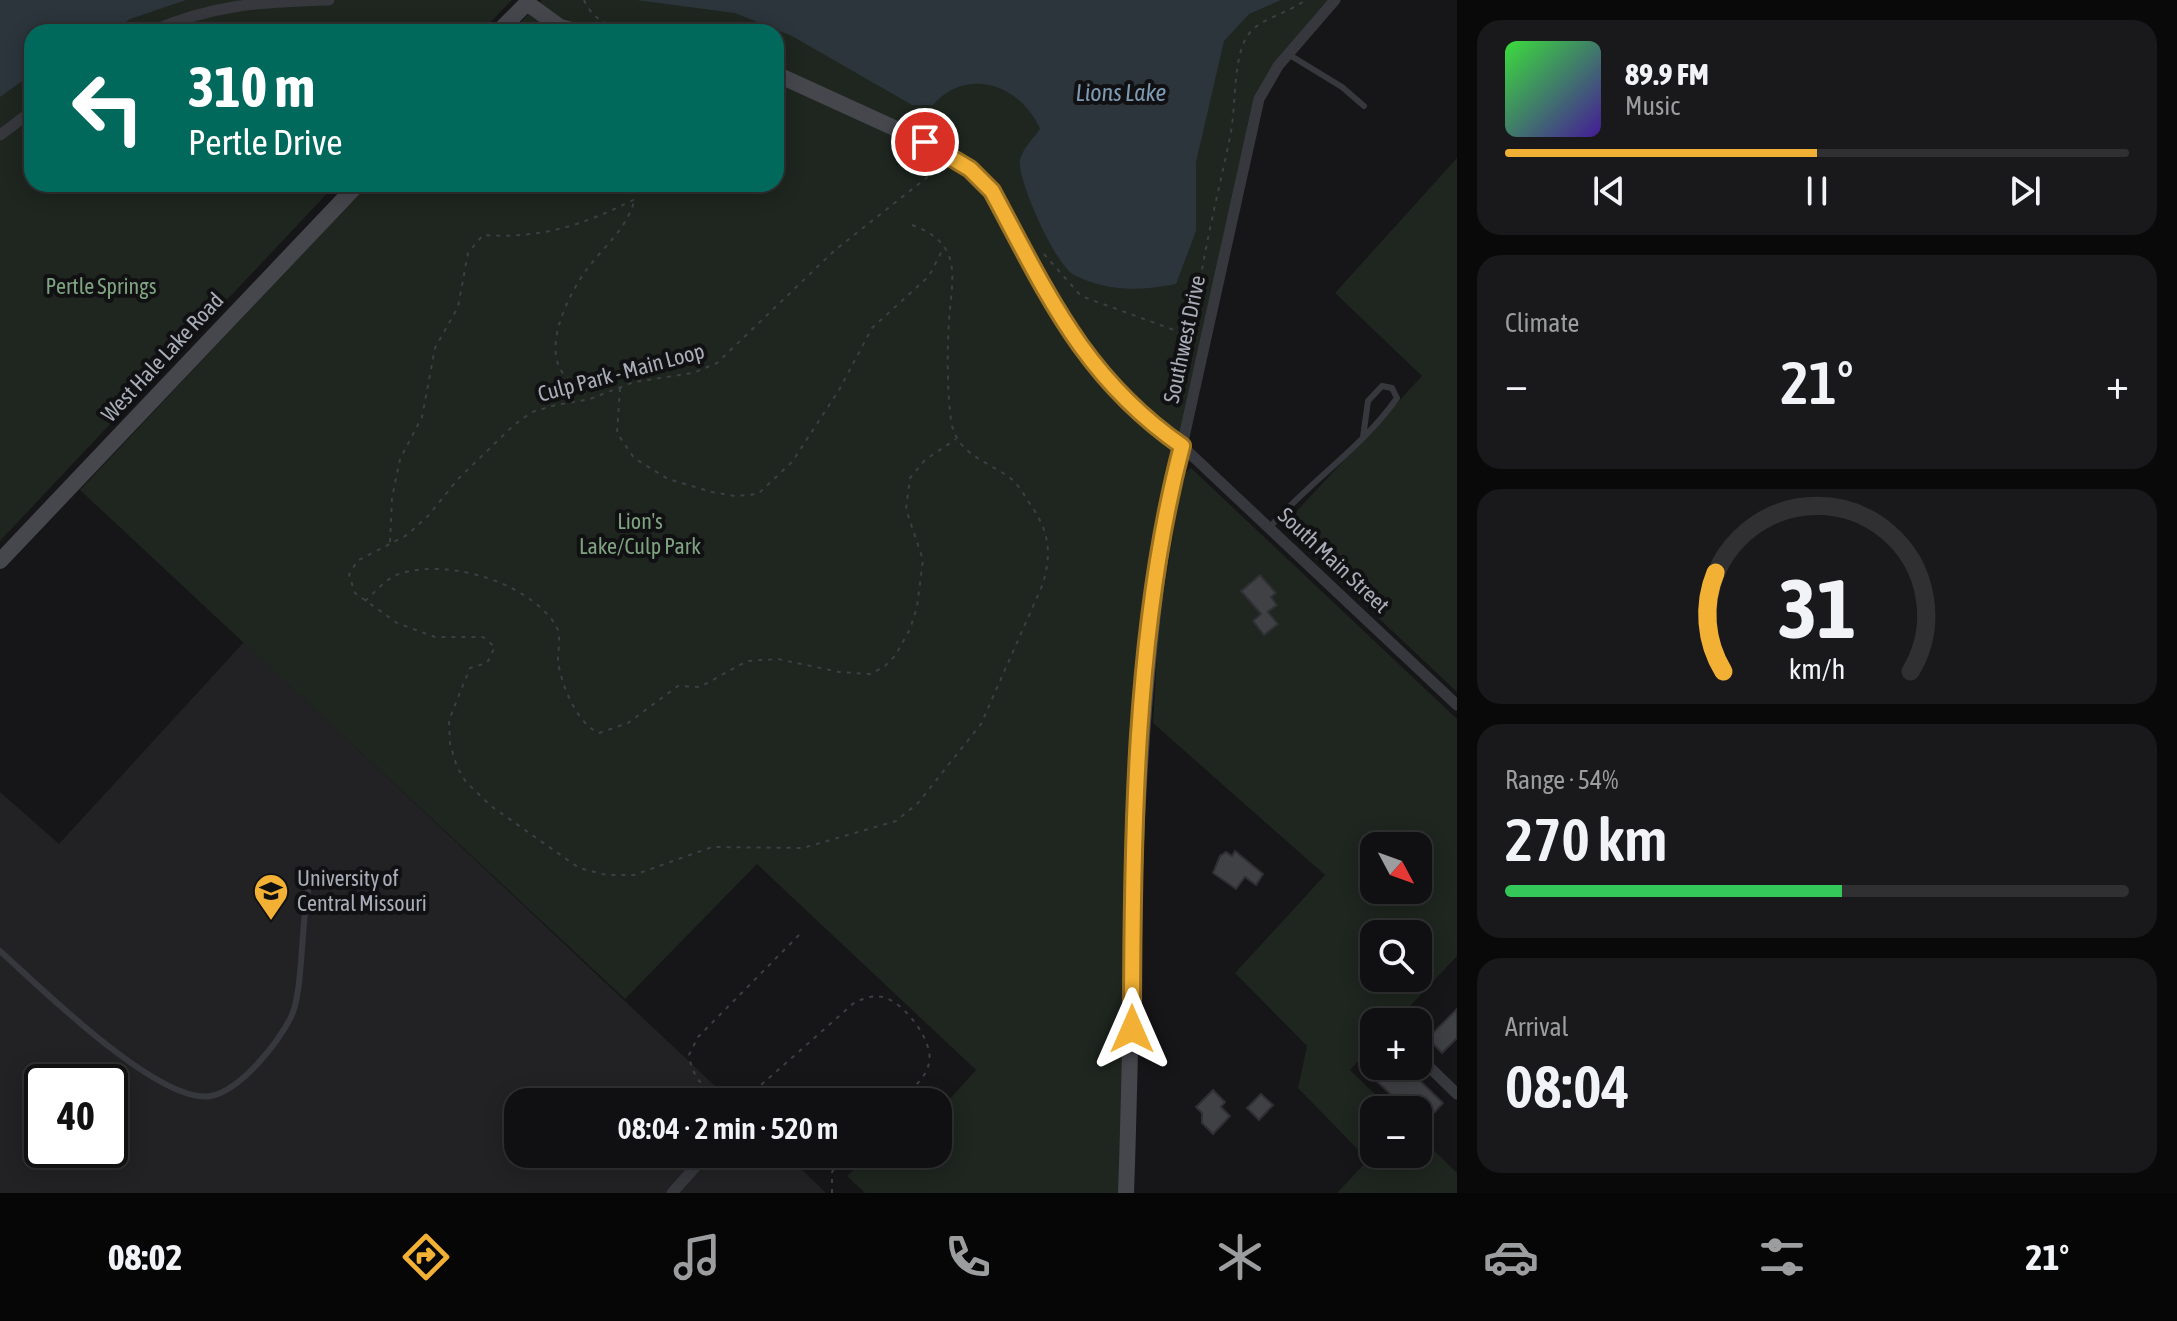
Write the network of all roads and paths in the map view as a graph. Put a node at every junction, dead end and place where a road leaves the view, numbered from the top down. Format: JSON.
{"nodes":[{"id":1,"x":329,"y":0,"type":"edge"},
{"id":2,"x":584,"y":0,"type":"edge"},
{"id":3,"x":1305,"y":0,"type":"edge"},
{"id":4,"x":1335,"y":0,"type":"edge"},
{"id":5,"x":527,"y":1,"type":"edge"},
{"id":6,"x":170,"y":24,"type":"edge"},
{"id":7,"x":505,"y":24,"type":"edge"},
{"id":8,"x":556,"y":24,"type":"edge"},
{"id":9,"x":605,"y":24,"type":"edge"},
{"id":10,"x":1288,"y":54,"type":"junction"},
{"id":11,"x":784,"y":78,"type":"edge"},
{"id":12,"x":1364,"y":106,"type":"dead end"},
{"id":13,"x":24,"y":117,"type":"edge"},
{"id":14,"x":0,"y":135,"type":"edge"},
{"id":15,"x":953,"y":158,"type":"junction"},
{"id":16,"x":350,"y":192,"type":"edge"},
{"id":17,"x":912,"y":225,"type":"dead end"},
{"id":18,"x":944,"y":246,"type":"junction"},
{"id":19,"x":1039,"y":246,"type":"dead end"},
{"id":20,"x":620,"y":387,"type":"junction"},
{"id":21,"x":590,"y":399,"type":"junction"},
{"id":22,"x":1363,"y":437,"type":"junction"},
{"id":23,"x":957,"y":438,"type":"junction"},
{"id":24,"x":1182,"y":446,"type":"junction"},
{"id":25,"x":1270,"y":527,"type":"junction"},
{"id":26,"x":390,"y":543,"type":"junction"},
{"id":27,"x":0,"y":561,"type":"edge"},
{"id":28,"x":365,"y":601,"type":"junction"},
{"id":29,"x":1457,"y":705,"type":"edge"},
{"id":30,"x":308,"y":891,"type":"dead end"},
{"id":31,"x":799,"y":935,"type":"dead end"},
{"id":32,"x":0,"y":951,"type":"edge"},
{"id":33,"x":1432,"y":1070,"type":"edge"},
{"id":34,"x":710,"y":1088,"type":"edge"},
{"id":35,"x":756,"y":1088,"type":"edge"},
{"id":36,"x":912,"y":1088,"type":"edge"},
{"id":37,"x":1457,"y":1094,"type":"edge"},
{"id":38,"x":694,"y":1168,"type":"edge"},
{"id":39,"x":835,"y":1168,"type":"edge"},
{"id":40,"x":672,"y":1193,"type":"edge"},
{"id":41,"x":832,"y":1193,"type":"edge"},
{"id":42,"x":1126,"y":1193,"type":"edge"}],
"edges":[{"from":1,"to":6,"type":"street"},
{"from":2,"to":9,"type":"path"},
{"from":3,"to":19,"type":"path"},
{"from":4,"to":10,"type":"street","name":"Southwest Drive"},
{"from":5,"to":7,"type":"street"},
{"from":5,"to":8,"type":"street"},
{"from":10,"to":12,"type":"lane"},
{"from":10,"to":24,"type":"street","name":"Southwest Drive"},
{"from":11,"to":15,"type":"street"},
{"from":13,"to":14,"type":"street"},
{"from":15,"to":20,"type":"path","name":"Culp Park - Main Loop"},
{"from":15,"to":24,"type":"street"},
{"from":16,"to":27,"type":"street","name":"West Hale Lake Road"},
{"from":17,"to":18,"type":"path"},
{"from":18,"to":20,"type":"path"},
{"from":18,"to":23,"type":"path"},
{"from":20,"to":21,"type":"path","name":"Culp Park - Main Loop"},
{"from":21,"to":26,"type":"path","name":"Culp Park - Main Loop"},
{"from":21,"to":26,"type":"path"},
{"from":22,"to":22,"type":"lane"},
{"from":22,"to":25,"type":"lane"},
{"from":23,"to":28,"type":"path"},
{"from":23,"to":28,"type":"path"},
{"from":24,"to":25,"type":"street","name":"South Main Street"},
{"from":24,"to":42,"type":"street","name":"Southwest Drive"},
{"from":25,"to":29,"type":"street","name":"South Main Street"},
{"from":26,"to":28,"type":"path","name":"Culp Park - Main Loop"},
{"from":30,"to":32,"type":"lane"},
{"from":31,"to":34,"type":"path"},
{"from":33,"to":37,"type":"street"},
{"from":35,"to":36,"type":"path"},
{"from":38,"to":40,"type":"street"},
{"from":39,"to":41,"type":"path"}]}
